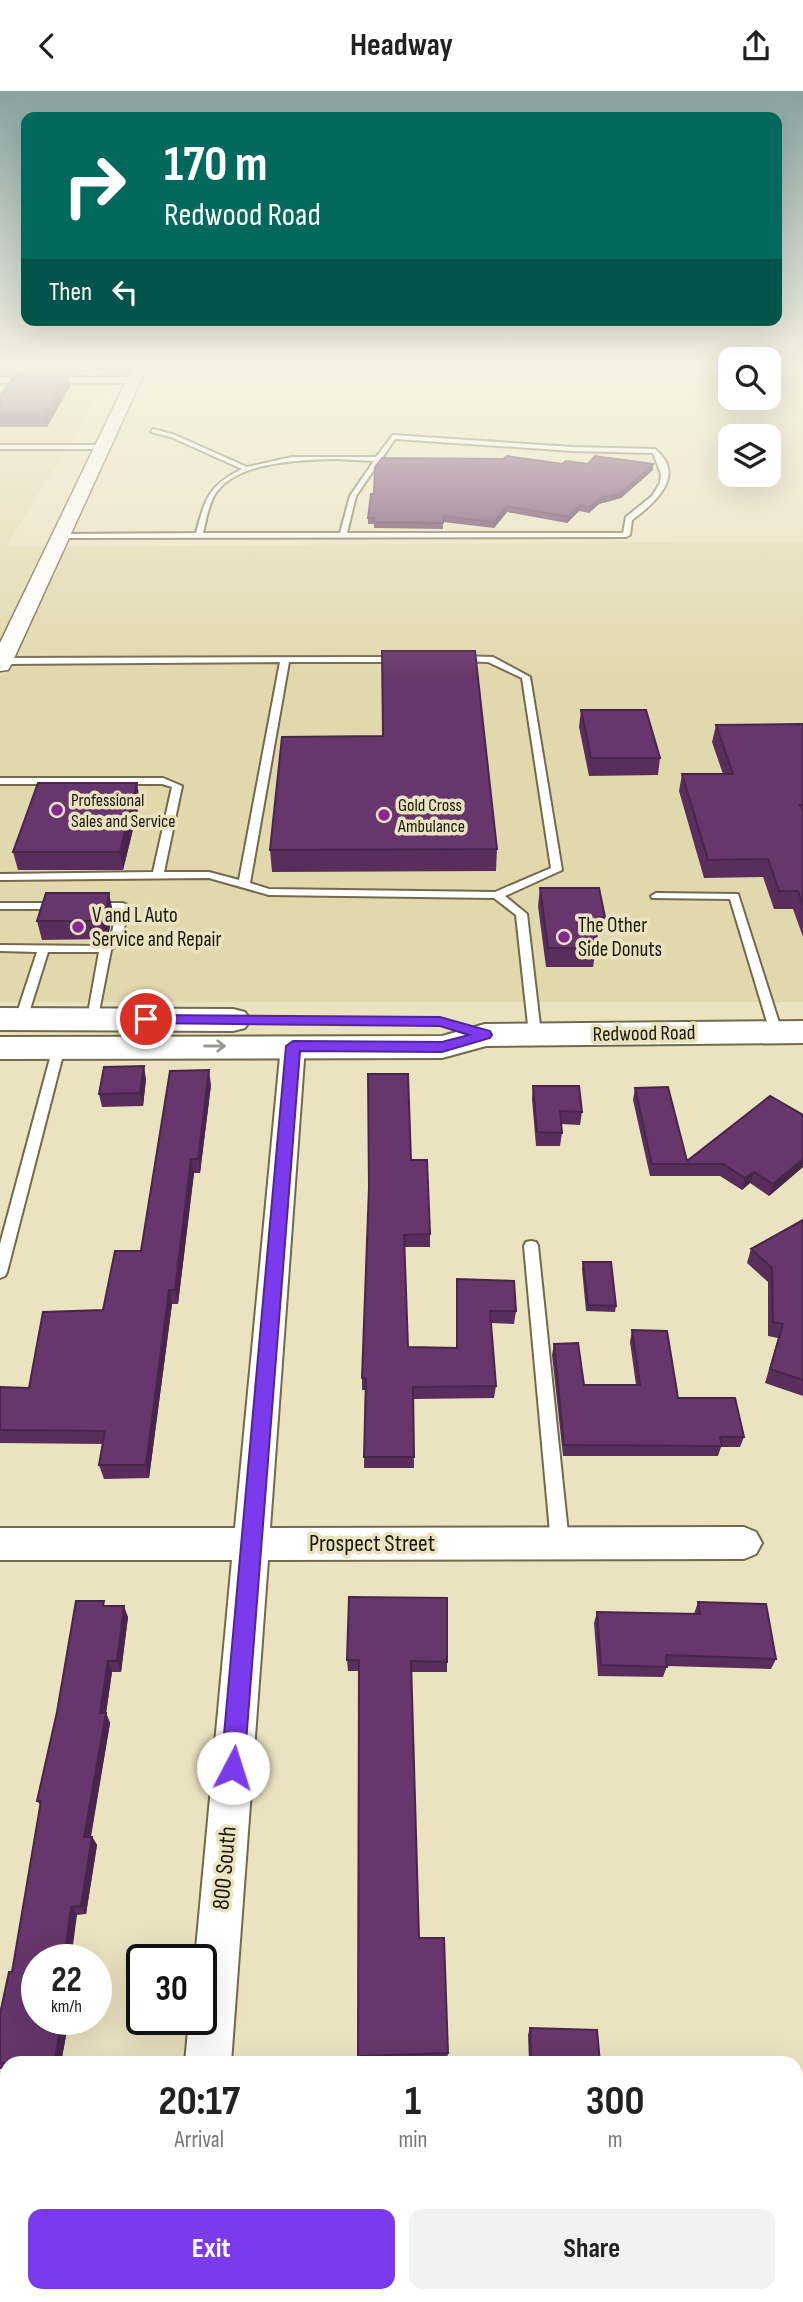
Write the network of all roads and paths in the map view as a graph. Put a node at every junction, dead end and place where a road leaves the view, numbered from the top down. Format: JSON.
{"nodes":[{"id":1,"x":93,"y":470,"type":"edge"},
{"id":2,"x":241,"y":470,"type":"edge"},
{"id":3,"x":370,"y":470,"type":"edge"},
{"id":4,"x":661,"y":470,"type":"edge"},
{"id":5,"x":199,"y":535,"type":"junction"},
{"id":6,"x":343,"y":535,"type":"junction"},
{"id":7,"x":61,"y":536,"type":"junction"},
{"id":8,"x":408,"y":659,"type":"edge"},
{"id":9,"x":449,"y":659,"type":"edge"},
{"id":10,"x":285,"y":660,"type":"junction"},
{"id":11,"x":1,"y":663,"type":"edge"},
{"id":12,"x":0,"y":781,"type":"edge"},
{"id":13,"x":158,"y":875,"type":"junction"},
{"id":14,"x":0,"y":877,"type":"edge"},
{"id":15,"x":244,"y":885,"type":"junction"},
{"id":16,"x":497,"y":895,"type":"junction"},
{"id":17,"x":656,"y":896,"type":"dead end"},
{"id":18,"x":0,"y":906,"type":"edge"},
{"id":19,"x":68,"y":906,"type":"edge"},
{"id":20,"x":82,"y":906,"type":"edge"},
{"id":21,"x":0,"y":948,"type":"edge"},
{"id":22,"x":44,"y":948,"type":"junction"},
{"id":23,"x":106,"y":949,"type":"junction"},
{"id":24,"x":11,"y":1019,"type":"edge"},
{"id":25,"x":93,"y":1019,"type":"junction"},
{"id":26,"x":789,"y":1032,"type":"edge"},
{"id":27,"x":535,"y":1034,"type":"junction"},
{"id":28,"x":485,"y":1035,"type":"junction"},
{"id":29,"x":293,"y":1046,"type":"junction"},
{"id":30,"x":59,"y":1047,"type":"junction"},
{"id":31,"x":0,"y":1048,"type":"edge"},
{"id":32,"x":531,"y":1246,"type":"dead end"},
{"id":33,"x":0,"y":1272,"type":"edge"},
{"id":34,"x":0,"y":1543,"type":"edge"},
{"id":35,"x":252,"y":1543,"type":"junction"},
{"id":36,"x":560,"y":1543,"type":"junction"},
{"id":37,"x":744,"y":1543,"type":"dead end"},
{"id":38,"x":209,"y":2056,"type":"edge"}],
"edges":[{"from":1,"to":7,"type":"street"},
{"from":2,"to":5,"type":"lane"},
{"from":3,"to":6,"type":"lane"},
{"from":4,"to":6,"type":"lane"},
{"from":5,"to":6,"type":"lane"},
{"from":5,"to":7,"type":"lane"},
{"from":7,"to":11,"type":"street"},
{"from":8,"to":10,"type":"lane"},
{"from":9,"to":16,"type":"lane"},
{"from":10,"to":11,"type":"lane"},
{"from":10,"to":15,"type":"lane"},
{"from":12,"to":13,"type":"lane"},
{"from":13,"to":14,"type":"lane"},
{"from":13,"to":15,"type":"lane"},
{"from":15,"to":16,"type":"lane"},
{"from":16,"to":27,"type":"lane"},
{"from":17,"to":26,"type":"lane"},
{"from":18,"to":19,"type":"lane"},
{"from":20,"to":23,"type":"lane"},
{"from":21,"to":22,"type":"lane"},
{"from":22,"to":23,"type":"lane"},
{"from":22,"to":24,"type":"lane"},
{"from":23,"to":25,"type":"lane"},
{"from":24,"to":25,"type":"main road","name":"Redwood Road"},
{"from":25,"to":28,"type":"main road","name":"Redwood Road"},
{"from":26,"to":27,"type":"main road","name":"Redwood Road"},
{"from":27,"to":28,"type":"main road","name":"Redwood Road"},
{"from":28,"to":29,"type":"main road","name":"Redwood Road"},
{"from":30,"to":29,"type":"main road","name":"Redwood Road","one_way":true},
{"from":29,"to":35,"type":"street","name":"800 South"},
{"from":30,"to":31,"type":"main road","name":"Redwood Road"},
{"from":30,"to":33,"type":"lane"},
{"from":32,"to":36,"type":"lane"},
{"from":34,"to":35,"type":"street","name":"Prospect Street"},
{"from":35,"to":36,"type":"street","name":"Prospect Street"},
{"from":35,"to":38,"type":"street","name":"800 South"},
{"from":36,"to":37,"type":"street","name":"Prospect Street"}]}
